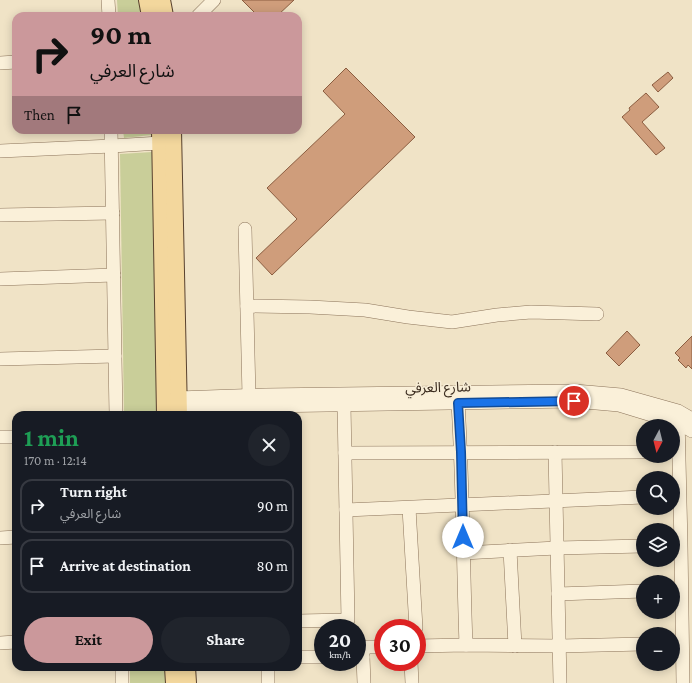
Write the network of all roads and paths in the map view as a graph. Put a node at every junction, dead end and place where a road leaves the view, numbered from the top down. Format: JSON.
{"nodes":[{"id":1,"x":108,"y":0,"type":"edge"},
{"id":2,"x":147,"y":0,"type":"edge"},
{"id":3,"x":162,"y":0,"type":"edge"},
{"id":4,"x":214,"y":0,"type":"edge"},
{"id":5,"x":109,"y":12,"type":"edge"},
{"id":6,"x":149,"y":12,"type":"edge"},
{"id":7,"x":164,"y":12,"type":"edge"},
{"id":8,"x":202,"y":12,"type":"edge"},
{"id":9,"x":12,"y":62,"type":"edge"},
{"id":10,"x":0,"y":63,"type":"edge"},
{"id":11,"x":111,"y":134,"type":"edge"},
{"id":12,"x":173,"y":134,"type":"edge"},
{"id":13,"x":160,"y":137,"type":"edge"},
{"id":14,"x":112,"y":146,"type":"junction"},
{"id":15,"x":0,"y":151,"type":"edge"},
{"id":16,"x":113,"y":213,"type":"junction"},
{"id":17,"x":0,"y":215,"type":"edge"},
{"id":18,"x":245,"y":229,"type":"dead end"},
{"id":19,"x":114,"y":275,"type":"junction"},
{"id":20,"x":0,"y":279,"type":"edge"},
{"id":21,"x":247,"y":306,"type":"junction"},
{"id":22,"x":597,"y":314,"type":"dead end"},
{"id":23,"x":116,"y":356,"type":"junction"},
{"id":24,"x":0,"y":359,"type":"edge"},
{"id":25,"x":249,"y":396,"type":"junction"},
{"id":26,"x":458,"y":403,"type":"junction"},
{"id":27,"x":265,"y":405,"type":"edge"},
{"id":28,"x":344,"y":405,"type":"junction"},
{"id":29,"x":175,"y":409,"type":"edge"},
{"id":30,"x":116,"y":411,"type":"edge"},
{"id":31,"x":678,"y":417,"type":"junction"},
{"id":32,"x":692,"y":419,"type":"edge"},
{"id":33,"x":692,"y":431,"type":"edge"},
{"id":34,"x":0,"y":437,"type":"edge"},
{"id":35,"x":12,"y":437,"type":"edge"},
{"id":36,"x":461,"y":452,"type":"junction"},
{"id":37,"x":555,"y":452,"type":"junction"},
{"id":38,"x":636,"y":452,"type":"edge"},
{"id":39,"x":345,"y":453,"type":"junction"},
{"id":40,"x":636,"y":497,"type":"edge"},
{"id":41,"x":556,"y":501,"type":"junction"},
{"id":42,"x":463,"y":505,"type":"junction"},
{"id":43,"x":410,"y":508,"type":"junction"},
{"id":44,"x":346,"y":510,"type":"junction"},
{"id":45,"x":12,"y":537,"type":"edge"},
{"id":46,"x":0,"y":538,"type":"edge"},
{"id":47,"x":636,"y":546,"type":"edge"},
{"id":48,"x":557,"y":548,"type":"junction"},
{"id":49,"x":510,"y":550,"type":"junction"},
{"id":50,"x":463,"y":553,"type":"junction"},
{"id":51,"x":636,"y":591,"type":"edge"},
{"id":52,"x":558,"y":594,"type":"junction"},
{"id":53,"x":416,"y":619,"type":"edge"},
{"id":54,"x":302,"y":620,"type":"edge"},
{"id":55,"x":12,"y":642,"type":"edge"},
{"id":56,"x":0,"y":643,"type":"edge"},
{"id":57,"x":636,"y":644,"type":"edge"},
{"id":58,"x":466,"y":645,"type":"junction"},
{"id":59,"x":426,"y":646,"type":"edge"},
{"id":60,"x":515,"y":646,"type":"junction"},
{"id":61,"x":560,"y":646,"type":"junction"},
{"id":62,"x":302,"y":657,"type":"edge"},
{"id":63,"x":314,"y":657,"type":"edge"},
{"id":64,"x":680,"y":659,"type":"edge"},
{"id":65,"x":122,"y":671,"type":"edge"},
{"id":66,"x":174,"y":671,"type":"edge"},
{"id":67,"x":187,"y":671,"type":"edge"},
{"id":68,"x":268,"y":671,"type":"edge"},
{"id":69,"x":362,"y":671,"type":"edge"},
{"id":70,"x":411,"y":671,"type":"edge"},
{"id":71,"x":122,"y":683,"type":"edge"},
{"id":72,"x":174,"y":683,"type":"edge"},
{"id":73,"x":188,"y":683,"type":"edge"},
{"id":74,"x":268,"y":683,"type":"edge"},
{"id":75,"x":364,"y":683,"type":"edge"},
{"id":76,"x":412,"y":683,"type":"edge"},
{"id":77,"x":560,"y":683,"type":"edge"},
{"id":78,"x":683,"y":683,"type":"edge"}],
"edges":[{"from":1,"to":5,"type":"street"},
{"from":2,"to":6,"type":"main road"},
{"from":3,"to":7,"type":"main road"},
{"from":4,"to":8,"type":"street"},
{"from":9,"to":10,"type":"street"},
{"from":11,"to":14,"type":"street"},
{"from":12,"to":29,"type":"main road"},
{"from":13,"to":14,"type":"street"},
{"from":13,"to":29,"type":"main road"},
{"from":14,"to":15,"type":"street"},
{"from":14,"to":16,"type":"street"},
{"from":16,"to":17,"type":"street"},
{"from":16,"to":19,"type":"street"},
{"from":18,"to":21,"type":"street"},
{"from":19,"to":20,"type":"street"},
{"from":19,"to":23,"type":"street"},
{"from":21,"to":22,"type":"street"},
{"from":21,"to":25,"type":"street"},
{"from":23,"to":24,"type":"street"},
{"from":23,"to":30,"type":"street"},
{"from":25,"to":27,"type":"street","name":"شارع العرفي"},
{"from":25,"to":29,"type":"street","name":"شارع العرفي"},
{"from":26,"to":28,"type":"street","name":"شارع العرفي"},
{"from":26,"to":31,"type":"street","name":"شارع العرفي"},
{"from":26,"to":36,"type":"street"},
{"from":27,"to":28,"type":"street","name":"شارع العرفي"},
{"from":27,"to":29,"type":"street","name":"شارع العرفي"},
{"from":27,"to":31,"type":"street","name":"شارع العرفي"},
{"from":28,"to":39,"type":"street"},
{"from":31,"to":32,"type":"street","name":"شارع العرفي"},
{"from":31,"to":33,"type":"street","name":"شارع العرفي"},
{"from":34,"to":35,"type":"street"},
{"from":36,"to":37,"type":"street"},
{"from":36,"to":39,"type":"street"},
{"from":36,"to":42,"type":"street"},
{"from":37,"to":38,"type":"street"},
{"from":37,"to":41,"type":"street"},
{"from":39,"to":44,"type":"street"},
{"from":40,"to":41,"type":"street"},
{"from":41,"to":42,"type":"street"},
{"from":41,"to":48,"type":"street"},
{"from":42,"to":43,"type":"street"},
{"from":42,"to":50,"type":"street"},
{"from":43,"to":44,"type":"street"},
{"from":43,"to":53,"type":"street"},
{"from":44,"to":54,"type":"street"},
{"from":45,"to":46,"type":"street"},
{"from":47,"to":48,"type":"street"},
{"from":48,"to":49,"type":"street"},
{"from":48,"to":52,"type":"street"},
{"from":49,"to":50,"type":"street"},
{"from":49,"to":60,"type":"street"},
{"from":50,"to":58,"type":"street"},
{"from":51,"to":52,"type":"street"},
{"from":52,"to":61,"type":"street"},
{"from":55,"to":56,"type":"street"},
{"from":57,"to":61,"type":"street"},
{"from":58,"to":59,"type":"street"},
{"from":58,"to":60,"type":"street"},
{"from":60,"to":61,"type":"street"},
{"from":61,"to":77,"type":"street"},
{"from":62,"to":63,"type":"street"},
{"from":64,"to":78,"type":"street"},
{"from":65,"to":71,"type":"street"},
{"from":66,"to":72,"type":"main road"},
{"from":67,"to":73,"type":"main road"},
{"from":68,"to":74,"type":"street"},
{"from":69,"to":75,"type":"street"},
{"from":70,"to":76,"type":"street"}]}
